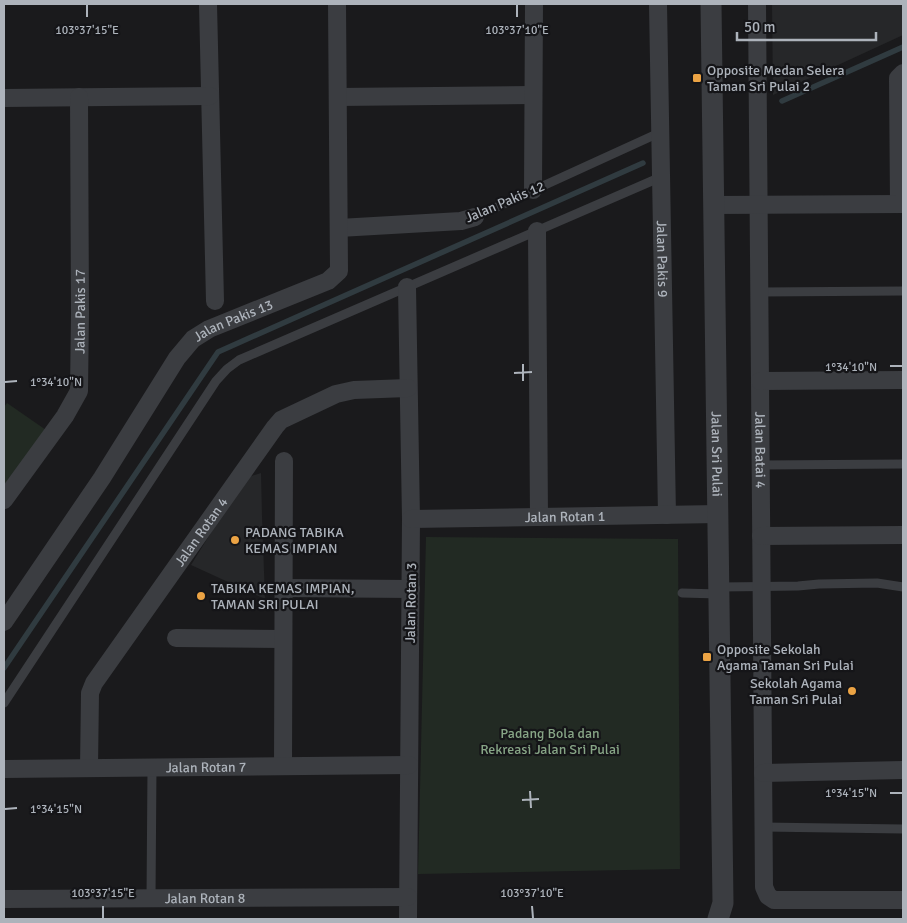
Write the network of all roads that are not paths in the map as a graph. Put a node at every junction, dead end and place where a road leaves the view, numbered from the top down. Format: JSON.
{"nodes":[{"id":1,"x":208,"y":4,"type":"edge"},
{"id":2,"x":337,"y":4,"type":"edge"},
{"id":3,"x":534,"y":4,"type":"edge"},
{"id":4,"x":658,"y":4,"type":"edge"},
{"id":5,"x":711,"y":4,"type":"edge"},
{"id":6,"x":757,"y":4,"type":"edge"},
{"id":7,"x":901,"y":76,"type":"edge"},
{"id":8,"x":534,"y":95,"type":"junction"},
{"id":9,"x":210,"y":96,"type":"junction"},
{"id":10,"x":79,"y":97,"type":"junction"},
{"id":11,"x":338,"y":97,"type":"junction"},
{"id":12,"x":4,"y":98,"type":"edge"},
{"id":13,"x":661,"y":132,"type":"junction"},
{"id":14,"x":661,"y":177,"type":"junction"},
{"id":15,"x":533,"y":190,"type":"junction"},
{"id":16,"x":901,"y":204,"type":"edge"},
{"id":17,"x":713,"y":205,"type":"junction"},
{"id":18,"x":758,"y":205,"type":"junction"},
{"id":19,"x":475,"y":218,"type":"joint"},
{"id":20,"x":339,"y":228,"type":"junction"},
{"id":21,"x":537,"y":231,"type":"junction"},
{"id":22,"x":407,"y":288,"type":"junction"},
{"id":23,"x":903,"y":291,"type":"edge"},
{"id":24,"x":759,"y":292,"type":"junction"},
{"id":25,"x":215,"y":301,"type":"dead end"},
{"id":26,"x":903,"y":380,"type":"edge"},
{"id":27,"x":760,"y":381,"type":"junction"},
{"id":28,"x":408,"y":388,"type":"junction"},
{"id":29,"x":284,"y":460,"type":"dead end"},
{"id":30,"x":903,"y":464,"type":"edge"},
{"id":31,"x":760,"y":465,"type":"junction"},
{"id":32,"x":4,"y":500,"type":"edge"},
{"id":33,"x":718,"y":514,"type":"junction"},
{"id":34,"x":667,"y":515,"type":"junction"},
{"id":35,"x":539,"y":517,"type":"junction"},
{"id":36,"x":411,"y":519,"type":"junction"},
{"id":37,"x":903,"y":535,"type":"edge"},
{"id":38,"x":761,"y":536,"type":"junction"},
{"id":39,"x":762,"y":586,"type":"junction"},
{"id":40,"x":903,"y":587,"type":"edge"},
{"id":41,"x":284,"y":588,"type":"junction"},
{"id":42,"x":411,"y":589,"type":"junction"},
{"id":43,"x":719,"y":590,"type":"junction"},
{"id":44,"x":682,"y":594,"type":"dead end"},
{"id":45,"x":4,"y":622,"type":"edge"},
{"id":46,"x":176,"y":638,"type":"dead end"},
{"id":47,"x":283,"y":638,"type":"junction"},
{"id":48,"x":4,"y":703,"type":"edge"},
{"id":49,"x":409,"y":765,"type":"junction"},
{"id":50,"x":283,"y":766,"type":"junction"},
{"id":51,"x":89,"y":768,"type":"junction"},
{"id":52,"x":152,"y":768,"type":"junction"},
{"id":53,"x":4,"y":769,"type":"edge"},
{"id":54,"x":903,"y":770,"type":"edge"},
{"id":55,"x":763,"y":773,"type":"junction"},
{"id":56,"x":763,"y":828,"type":"junction"},
{"id":57,"x":903,"y":828,"type":"edge"},
{"id":58,"x":408,"y":897,"type":"junction"},
{"id":59,"x":151,"y":898,"type":"junction"},
{"id":60,"x":4,"y":899,"type":"edge"},
{"id":61,"x":903,"y":900,"type":"edge"},
{"id":62,"x":724,"y":914,"type":"edge"},
{"id":63,"x":408,"y":919,"type":"edge"}],
"edges":[{"from":1,"to":9,"type":"street"},
{"from":2,"to":11,"type":"street","name":"Jalan Pakis 13"},
{"from":3,"to":8,"type":"street"},
{"from":4,"to":13,"type":"street","name":"Jalan Pakis 9"},
{"from":5,"to":17,"type":"street","name":"Jalan Sri Pulai"},
{"from":6,"to":18,"type":"street","name":"Jalan Batai 4"},
{"from":7,"to":16,"type":"street"},
{"from":8,"to":11,"type":"street"},
{"from":8,"to":15,"type":"street"},
{"from":9,"to":10,"type":"street"},
{"from":9,"to":25,"type":"street"},
{"from":10,"to":12,"type":"street"},
{"from":10,"to":32,"type":"street","name":"Jalan Pakis 17"},
{"from":11,"to":20,"type":"street","name":"Jalan Pakis 13"},
{"from":13,"to":14,"type":"street","name":"Jalan Pakis 9"},
{"from":13,"to":15,"type":"lane","name":"Jalan Pakis 12"},
{"from":14,"to":21,"type":"lane"},
{"from":14,"to":34,"type":"street","name":"Jalan Pakis 9"},
{"from":15,"to":19,"type":"lane","name":"Jalan Pakis 12"},
{"from":16,"to":18,"type":"street"},
{"from":17,"to":18,"type":"street"},
{"from":17,"to":33,"type":"street","name":"Jalan Sri Pulai"},
{"from":18,"to":24,"type":"street","name":"Jalan Batai 4"},
{"from":19,"to":20,"type":"street","name":"Jalan Pakis 12"},
{"from":20,"to":45,"type":"street","name":"Jalan Pakis 13"},
{"from":21,"to":22,"type":"lane"},
{"from":21,"to":35,"type":"street"},
{"from":22,"to":28,"type":"street","name":"Jalan Rotan 3"},
{"from":22,"to":48,"type":"lane"},
{"from":23,"to":24,"type":"lane"},
{"from":24,"to":27,"type":"street","name":"Jalan Batai 4"},
{"from":26,"to":27,"type":"street"},
{"from":27,"to":31,"type":"street","name":"Jalan Batai 4"},
{"from":28,"to":36,"type":"street","name":"Jalan Rotan 3"},
{"from":28,"to":51,"type":"street","name":"Jalan Rotan 4"},
{"from":29,"to":41,"type":"street"},
{"from":30,"to":31,"type":"lane"},
{"from":31,"to":38,"type":"street","name":"Jalan Batai 4"},
{"from":33,"to":34,"type":"street","name":"Jalan Rotan 1"},
{"from":33,"to":43,"type":"street","name":"Jalan Sri Pulai"},
{"from":34,"to":35,"type":"street","name":"Jalan Rotan 1"},
{"from":35,"to":36,"type":"street","name":"Jalan Rotan 1"},
{"from":36,"to":42,"type":"street","name":"Jalan Rotan 3"},
{"from":37,"to":38,"type":"street"},
{"from":38,"to":39,"type":"street","name":"Jalan Batai 4"},
{"from":39,"to":40,"type":"lane"},
{"from":39,"to":43,"type":"lane"},
{"from":39,"to":55,"type":"street","name":"Jalan Batai 4"},
{"from":41,"to":42,"type":"street"},
{"from":41,"to":47,"type":"street"},
{"from":42,"to":49,"type":"street","name":"Jalan Rotan 3"},
{"from":43,"to":44,"type":"lane"},
{"from":43,"to":62,"type":"street","name":"Jalan Sri Pulai"},
{"from":46,"to":47,"type":"street"},
{"from":47,"to":50,"type":"street"},
{"from":49,"to":50,"type":"street","name":"Jalan Rotan 7"},
{"from":49,"to":58,"type":"street","name":"Jalan Rotan 3"},
{"from":50,"to":52,"type":"street","name":"Jalan Rotan 7"},
{"from":51,"to":52,"type":"street","name":"Jalan Rotan 7"},
{"from":51,"to":53,"type":"street","name":"Jalan Rotan 7"},
{"from":52,"to":59,"type":"lane"},
{"from":54,"to":55,"type":"street"},
{"from":55,"to":56,"type":"street","name":"Jalan Batai 4"},
{"from":56,"to":57,"type":"lane"},
{"from":56,"to":61,"type":"street","name":"Jalan Batai 4"},
{"from":58,"to":59,"type":"street","name":"Jalan Rotan 8"},
{"from":58,"to":63,"type":"street","name":"Jalan Rotan 3"},
{"from":59,"to":60,"type":"street","name":"Jalan Rotan 8"}]}
